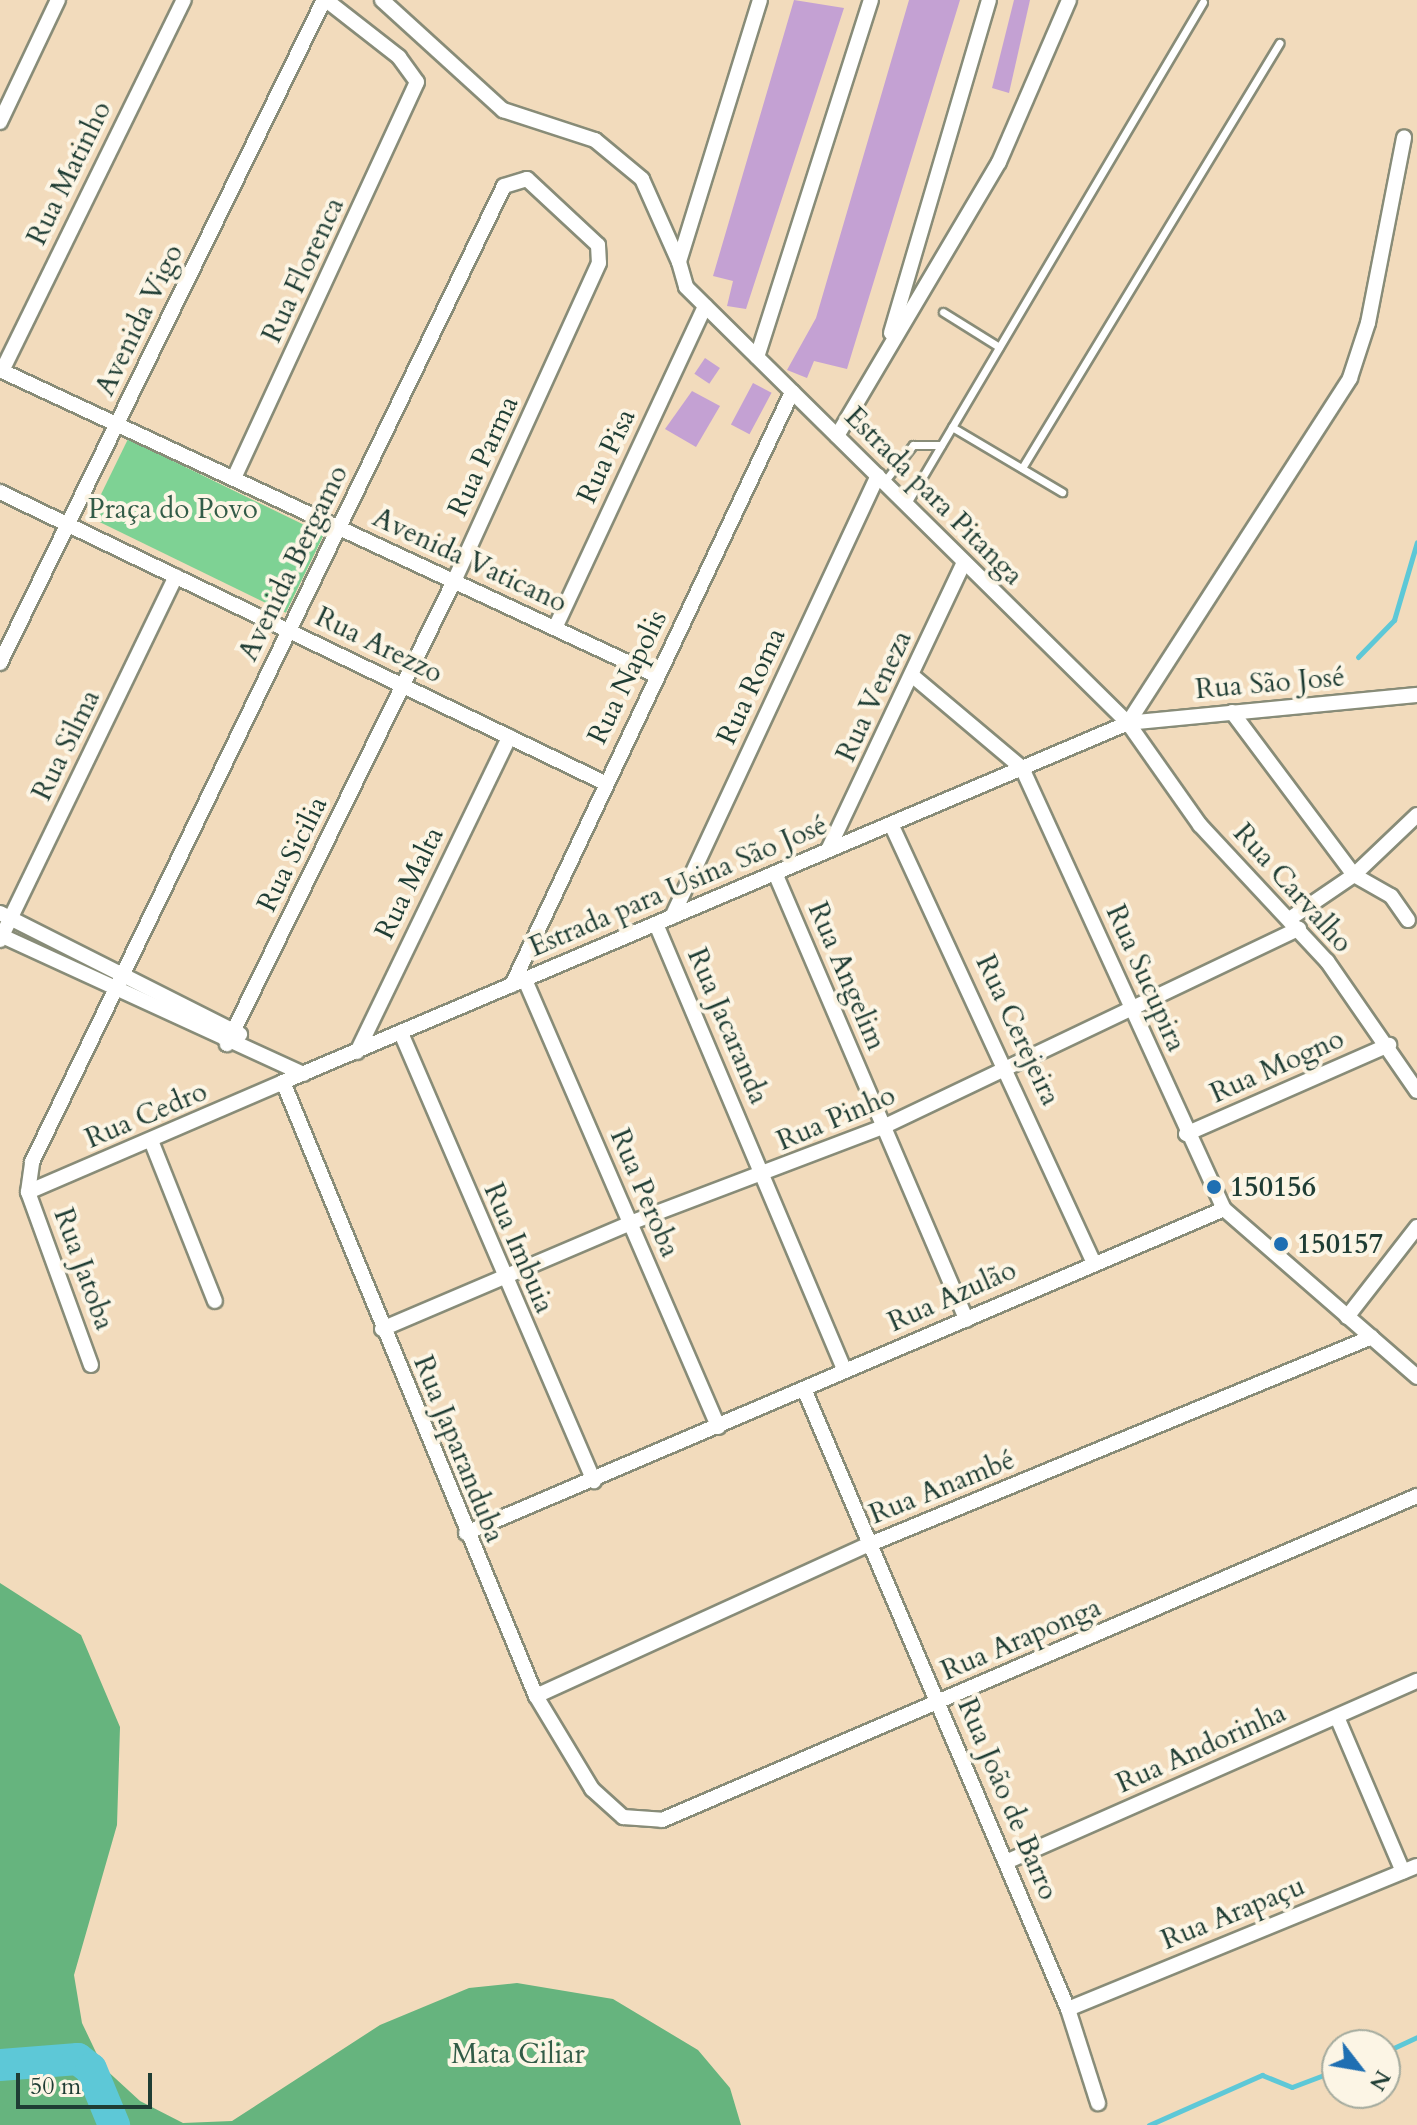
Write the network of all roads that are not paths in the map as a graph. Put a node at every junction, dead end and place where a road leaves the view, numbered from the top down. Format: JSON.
{"nodes":[{"id":1,"x":58,"y":0,"type":"edge"},
{"id":2,"x":184,"y":0,"type":"edge"},
{"id":3,"x":325,"y":0,"type":"edge"},
{"id":4,"x":382,"y":0,"type":"edge"},
{"id":5,"x":760,"y":0,"type":"edge"},
{"id":6,"x":871,"y":0,"type":"edge"},
{"id":7,"x":989,"y":0,"type":"edge"},
{"id":8,"x":1069,"y":0,"type":"edge"},
{"id":9,"x":1203,"y":2,"type":"edge"},
{"id":10,"x":1279,"y":43,"type":"dead end"},
{"id":11,"x":417,"y":82,"type":"joint"},
{"id":12,"x":0,"y":122,"type":"edge"},
{"id":13,"x":1404,"y":137,"type":"dead end"},
{"id":14,"x":511,"y":179,"type":"joint"},
{"id":15,"x":679,"y":262,"type":"junction"},
{"id":16,"x":705,"y":306,"type":"junction"},
{"id":17,"x":943,"y":312,"type":"dead end"},
{"id":18,"x":999,"y":347,"type":"junction"},
{"id":19,"x":884,"y":356,"type":"junction"},
{"id":20,"x":757,"y":357,"type":"junction"},
{"id":21,"x":1,"y":370,"type":"edge"},
{"id":22,"x":792,"y":392,"type":"junction"},
{"id":23,"x":117,"y":424,"type":"junction"},
{"id":24,"x":952,"y":427,"type":"junction"},
{"id":25,"x":837,"y":436,"type":"junction"},
{"id":26,"x":941,"y":445,"type":"junction"},
{"id":27,"x":1022,"y":468,"type":"junction"},
{"id":28,"x":234,"y":478,"type":"junction"},
{"id":29,"x":881,"y":479,"type":"junction"},
{"id":30,"x":0,"y":492,"type":"edge"},
{"id":31,"x":1062,"y":492,"type":"dead end"},
{"id":32,"x":906,"y":505,"type":"junction"},
{"id":33,"x":69,"y":525,"type":"junction"},
{"id":34,"x":339,"y":527,"type":"junction"},
{"id":35,"x":964,"y":562,"type":"junction"},
{"id":36,"x":176,"y":576,"type":"junction"},
{"id":37,"x":454,"y":581,"type":"junction"},
{"id":38,"x":555,"y":628,"type":"junction"},
{"id":39,"x":290,"y":631,"type":"junction"},
{"id":40,"x":0,"y":663,"type":"edge"},
{"id":41,"x":657,"y":676,"type":"junction"},
{"id":42,"x":914,"y":677,"type":"junction"},
{"id":43,"x":404,"y":686,"type":"junction"},
{"id":44,"x":1417,"y":695,"type":"edge"},
{"id":45,"x":1232,"y":712,"type":"junction"},
{"id":46,"x":1128,"y":723,"type":"junction"},
{"id":47,"x":509,"y":737,"type":"junction"},
{"id":48,"x":1022,"y":768,"type":"junction"},
{"id":49,"x":605,"y":783,"type":"junction"},
{"id":50,"x":1417,"y":815,"type":"edge"},
{"id":51,"x":891,"y":824,"type":"junction"},
{"id":52,"x":828,"y":850,"type":"junction"},
{"id":53,"x":775,"y":873,"type":"junction"},
{"id":54,"x":1354,"y":875,"type":"junction"},
{"id":55,"x":5,"y":916,"type":"edge"},
{"id":56,"x":672,"y":917,"type":"junction"},
{"id":57,"x":1408,"y":920,"type":"dead end"},
{"id":58,"x":656,"y":924,"type":"junction"},
{"id":59,"x":1295,"y":924,"type":"junction"},
{"id":60,"x":1,"y":937,"type":"edge"},
{"id":61,"x":122,"y":971,"type":"junction"},
{"id":62,"x":518,"y":983,"type":"junction"},
{"id":63,"x":113,"y":987,"type":"junction"},
{"id":64,"x":1133,"y":1009,"type":"junction"},
{"id":65,"x":235,"y":1027,"type":"junction"},
{"id":66,"x":401,"y":1033,"type":"junction"},
{"id":67,"x":227,"y":1044,"type":"junction"},
{"id":68,"x":1389,"y":1045,"type":"junction"},
{"id":69,"x":250,"y":1046,"type":"junction"},
{"id":70,"x":357,"y":1052,"type":"junction"},
{"id":71,"x":1010,"y":1070,"type":"junction"},
{"id":72,"x":304,"y":1074,"type":"junction"},
{"id":73,"x":283,"y":1082,"type":"junction"},
{"id":74,"x":1417,"y":1091,"type":"edge"},
{"id":75,"x":883,"y":1127,"type":"junction"},
{"id":76,"x":1186,"y":1134,"type":"junction"},
{"id":77,"x":152,"y":1143,"type":"junction"},
{"id":78,"x":763,"y":1176,"type":"junction"},
{"id":79,"x":28,"y":1192,"type":"junction"},
{"id":80,"x":1224,"y":1209,"type":"junction"},
{"id":81,"x":630,"y":1223,"type":"junction"},
{"id":82,"x":1417,"y":1227,"type":"edge"},
{"id":83,"x":1093,"y":1261,"type":"junction"},
{"id":84,"x":503,"y":1278,"type":"junction"},
{"id":85,"x":215,"y":1301,"type":"dead end"},
{"id":86,"x":1347,"y":1317,"type":"junction"},
{"id":87,"x":967,"y":1320,"type":"junction"},
{"id":88,"x":382,"y":1329,"type":"junction"},
{"id":89,"x":1372,"y":1337,"type":"junction"},
{"id":90,"x":91,"y":1365,"type":"dead end"},
{"id":91,"x":845,"y":1371,"type":"junction"},
{"id":92,"x":1417,"y":1377,"type":"edge"},
{"id":93,"x":804,"y":1389,"type":"junction"},
{"id":94,"x":718,"y":1427,"type":"junction"},
{"id":95,"x":594,"y":1481,"type":"junction"},
{"id":96,"x":1417,"y":1496,"type":"edge"},
{"id":97,"x":466,"y":1533,"type":"junction"},
{"id":98,"x":868,"y":1545,"type":"junction"},
{"id":99,"x":1417,"y":1681,"type":"edge"},
{"id":100,"x":536,"y":1696,"type":"junction"},
{"id":101,"x":939,"y":1703,"type":"junction"},
{"id":102,"x":1337,"y":1717,"type":"junction"},
{"id":103,"x":644,"y":1822,"type":"joint"},
{"id":104,"x":1006,"y":1862,"type":"junction"},
{"id":105,"x":1417,"y":1866,"type":"edge"},
{"id":106,"x":1403,"y":1872,"type":"junction"},
{"id":107,"x":1068,"y":2009,"type":"junction"},
{"id":108,"x":1098,"y":2103,"type":"dead end"}],
"edges":[{"from":1,"to":12,"type":"street"},
{"from":2,"to":21,"type":"street","name":"Rua Matinho"},
{"from":3,"to":11,"type":"street","name":"Avenida Vigo"},
{"from":3,"to":23,"type":"street","name":"Avenida Vigo"},
{"from":4,"to":15,"type":"street","name":"Estrada para Pitanga"},
{"from":5,"to":15,"type":"street"},
{"from":6,"to":20,"type":"street"},
{"from":7,"to":19,"type":"street"},
{"from":8,"to":19,"type":"street"},
{"from":9,"to":18,"type":"lane"},
{"from":10,"to":27,"type":"lane"},
{"from":11,"to":28,"type":"street","name":"Rua Florenca"},
{"from":13,"to":46,"type":"street"},
{"from":14,"to":34,"type":"street","name":"Avenida Bergamo"},
{"from":14,"to":37,"type":"street","name":"Rua Parma"},
{"from":15,"to":16,"type":"street","name":"Estrada para Pitanga"},
{"from":16,"to":20,"type":"street","name":"Estrada para Pitanga"},
{"from":16,"to":38,"type":"street","name":"Rua Pisa"},
{"from":17,"to":18,"type":"lane"},
{"from":18,"to":24,"type":"lane"},
{"from":19,"to":25,"type":"street"},
{"from":20,"to":22,"type":"street","name":"Estrada para Pitanga"},
{"from":21,"to":23,"type":"street","name":"Avenida Vaticano"},
{"from":22,"to":25,"type":"street","name":"Estrada para Pitanga"},
{"from":22,"to":41,"type":"street","name":"Rua Napolis"},
{"from":23,"to":28,"type":"street","name":"Avenida Vaticano"},
{"from":23,"to":33,"type":"street","name":"Avenida Vigo"},
{"from":24,"to":26,"type":"lane"},
{"from":24,"to":27,"type":"lane"},
{"from":25,"to":29,"type":"street","name":"Estrada para Pitanga"},
{"from":26,"to":29,"type":"lane"},
{"from":26,"to":32,"type":"lane"},
{"from":27,"to":31,"type":"lane"},
{"from":28,"to":34,"type":"street","name":"Avenida Vaticano"},
{"from":29,"to":32,"type":"street","name":"Estrada para Pitanga"},
{"from":29,"to":56,"type":"street","name":"Rua Roma"},
{"from":30,"to":33,"type":"street","name":"Rua Arezzo"},
{"from":32,"to":35,"type":"street","name":"Estrada para Pitanga"},
{"from":33,"to":36,"type":"street","name":"Rua Arezzo"},
{"from":33,"to":40,"type":"street","name":"Avenida Vigo"},
{"from":34,"to":37,"type":"street","name":"Avenida Vaticano"},
{"from":34,"to":39,"type":"street","name":"Avenida Bergamo"},
{"from":35,"to":42,"type":"street","name":"Rua Veneza"},
{"from":35,"to":46,"type":"street","name":"Estrada para Pitanga"},
{"from":36,"to":39,"type":"street","name":"Rua Arezzo"},
{"from":36,"to":55,"type":"street","name":"Rua Silma"},
{"from":37,"to":38,"type":"street","name":"Avenida Vaticano"},
{"from":37,"to":43,"type":"street","name":"Rua Parma"},
{"from":38,"to":41,"type":"street","name":"Avenida Vaticano"},
{"from":39,"to":43,"type":"street","name":"Rua Arezzo"},
{"from":39,"to":61,"type":"street","name":"Avenida Bergamo"},
{"from":41,"to":49,"type":"street","name":"Rua Napolis"},
{"from":42,"to":48,"type":"street"},
{"from":42,"to":52,"type":"street","name":"Rua Veneza"},
{"from":43,"to":47,"type":"street","name":"Rua Arezzo"},
{"from":43,"to":65,"type":"street","name":"Rua Sicilia"},
{"from":44,"to":45,"type":"street","name":"Rua São José"},
{"from":45,"to":46,"type":"street","name":"Rua São José"},
{"from":45,"to":54,"type":"street"},
{"from":46,"to":48,"type":"street","name":"Estrada para Usina São José"},
{"from":46,"to":59,"type":"street","name":"Rua Carvalho"},
{"from":47,"to":49,"type":"street","name":"Rua Arezzo"},
{"from":47,"to":70,"type":"street","name":"Rua Malta"},
{"from":48,"to":51,"type":"street","name":"Estrada para Usina São José"},
{"from":48,"to":64,"type":"street","name":"Rua Sucupira"},
{"from":49,"to":62,"type":"street","name":"Rua Napolis"},
{"from":50,"to":54,"type":"street","name":"Rua Pinho"},
{"from":51,"to":52,"type":"street","name":"Estrada para Usina São José"},
{"from":51,"to":71,"type":"street","name":"Rua Cerejeira"},
{"from":52,"to":53,"type":"street","name":"Estrada para Usina São José"},
{"from":53,"to":56,"type":"street","name":"Estrada para Usina São José"},
{"from":53,"to":75,"type":"street","name":"Rua Angelim"},
{"from":54,"to":57,"type":"street"},
{"from":54,"to":59,"type":"street","name":"Rua Pinho"},
{"from":55,"to":60,"type":"street","name":"Rua Silma"},
{"from":55,"to":61,"type":"street"},
{"from":56,"to":58,"type":"street","name":"Estrada para Usina São José"},
{"from":58,"to":62,"type":"street","name":"Estrada para Usina São José"},
{"from":58,"to":78,"type":"street","name":"Rua Jacaranda"},
{"from":59,"to":64,"type":"street","name":"Rua Pinho"},
{"from":59,"to":68,"type":"street","name":"Rua Carvalho"},
{"from":60,"to":63,"type":"street"},
{"from":61,"to":63,"type":"street","name":"Avenida Bergamo"},
{"from":61,"to":65,"type":"street"},
{"from":62,"to":66,"type":"street","name":"Estrada para Usina São José"},
{"from":62,"to":81,"type":"street","name":"Rua Peroba"},
{"from":63,"to":67,"type":"street"},
{"from":63,"to":79,"type":"street","name":"Avenida Bergamo"},
{"from":64,"to":71,"type":"street","name":"Rua Pinho"},
{"from":64,"to":76,"type":"street","name":"Rua Sucupira"},
{"from":65,"to":67,"type":"street","name":"Rua Sicilia"},
{"from":65,"to":69,"type":"street"},
{"from":66,"to":70,"type":"street","name":"Estrada para Usina São José"},
{"from":66,"to":84,"type":"street","name":"Rua Imbuia"},
{"from":67,"to":69,"type":"street"},
{"from":68,"to":74,"type":"street","name":"Rua Carvalho"},
{"from":68,"to":76,"type":"street","name":"Rua Mogno"},
{"from":69,"to":72,"type":"street"},
{"from":70,"to":72,"type":"street","name":"Estrada para Usina São José"},
{"from":71,"to":75,"type":"street","name":"Rua Pinho"},
{"from":71,"to":83,"type":"street","name":"Rua Cerejeira"},
{"from":72,"to":73,"type":"street"},
{"from":73,"to":77,"type":"street","name":"Rua Cedro"},
{"from":73,"to":88,"type":"street","name":"Rua Japaranduba"},
{"from":75,"to":78,"type":"street","name":"Rua Pinho"},
{"from":75,"to":87,"type":"street","name":"Rua Angelim"},
{"from":76,"to":80,"type":"street","name":"Rua Sucupira"},
{"from":77,"to":79,"type":"street","name":"Rua Cedro"},
{"from":77,"to":85,"type":"street"},
{"from":78,"to":81,"type":"street","name":"Rua Pinho"},
{"from":78,"to":91,"type":"street","name":"Rua Jacaranda"},
{"from":79,"to":90,"type":"street","name":"Rua Jatoba"},
{"from":80,"to":83,"type":"street","name":"Rua Azulão"},
{"from":80,"to":86,"type":"street"},
{"from":81,"to":84,"type":"street","name":"Rua Pinho"},
{"from":81,"to":94,"type":"street","name":"Rua Peroba"},
{"from":82,"to":86,"type":"street"},
{"from":83,"to":87,"type":"street","name":"Rua Azulão"},
{"from":84,"to":88,"type":"street","name":"Rua Pinho"},
{"from":84,"to":95,"type":"street","name":"Rua Imbuia"},
{"from":86,"to":89,"type":"street"},
{"from":87,"to":91,"type":"street","name":"Rua Azulão"},
{"from":88,"to":97,"type":"street","name":"Rua Japaranduba"},
{"from":89,"to":92,"type":"street"},
{"from":89,"to":98,"type":"street","name":"Rua Anambé"},
{"from":91,"to":93,"type":"street","name":"Rua Azulão"},
{"from":93,"to":94,"type":"street","name":"Rua Azulão"},
{"from":93,"to":98,"type":"street","name":"Rua João de Barro"},
{"from":94,"to":95,"type":"street","name":"Rua Azulão"},
{"from":95,"to":97,"type":"street","name":"Rua Azulão"},
{"from":96,"to":101,"type":"street","name":"Rua Araponga"},
{"from":97,"to":100,"type":"street","name":"Rua Japaranduba"},
{"from":98,"to":100,"type":"street","name":"Rua Anambé"},
{"from":98,"to":101,"type":"street","name":"Rua João de Barro"},
{"from":99,"to":102,"type":"street","name":"Rua Andorinha"},
{"from":100,"to":103,"type":"street","name":"Rua Japaranduba"},
{"from":101,"to":103,"type":"street","name":"Rua Araponga"},
{"from":101,"to":104,"type":"street","name":"Rua João de Barro"},
{"from":102,"to":104,"type":"street","name":"Rua Andorinha"},
{"from":102,"to":106,"type":"street"},
{"from":104,"to":107,"type":"street","name":"Rua João de Barro"},
{"from":105,"to":106,"type":"street","name":"Rua Arapaçu"},
{"from":106,"to":107,"type":"street","name":"Rua Arapaçu"},
{"from":107,"to":108,"type":"street","name":"Rua João de Barro"}]}
